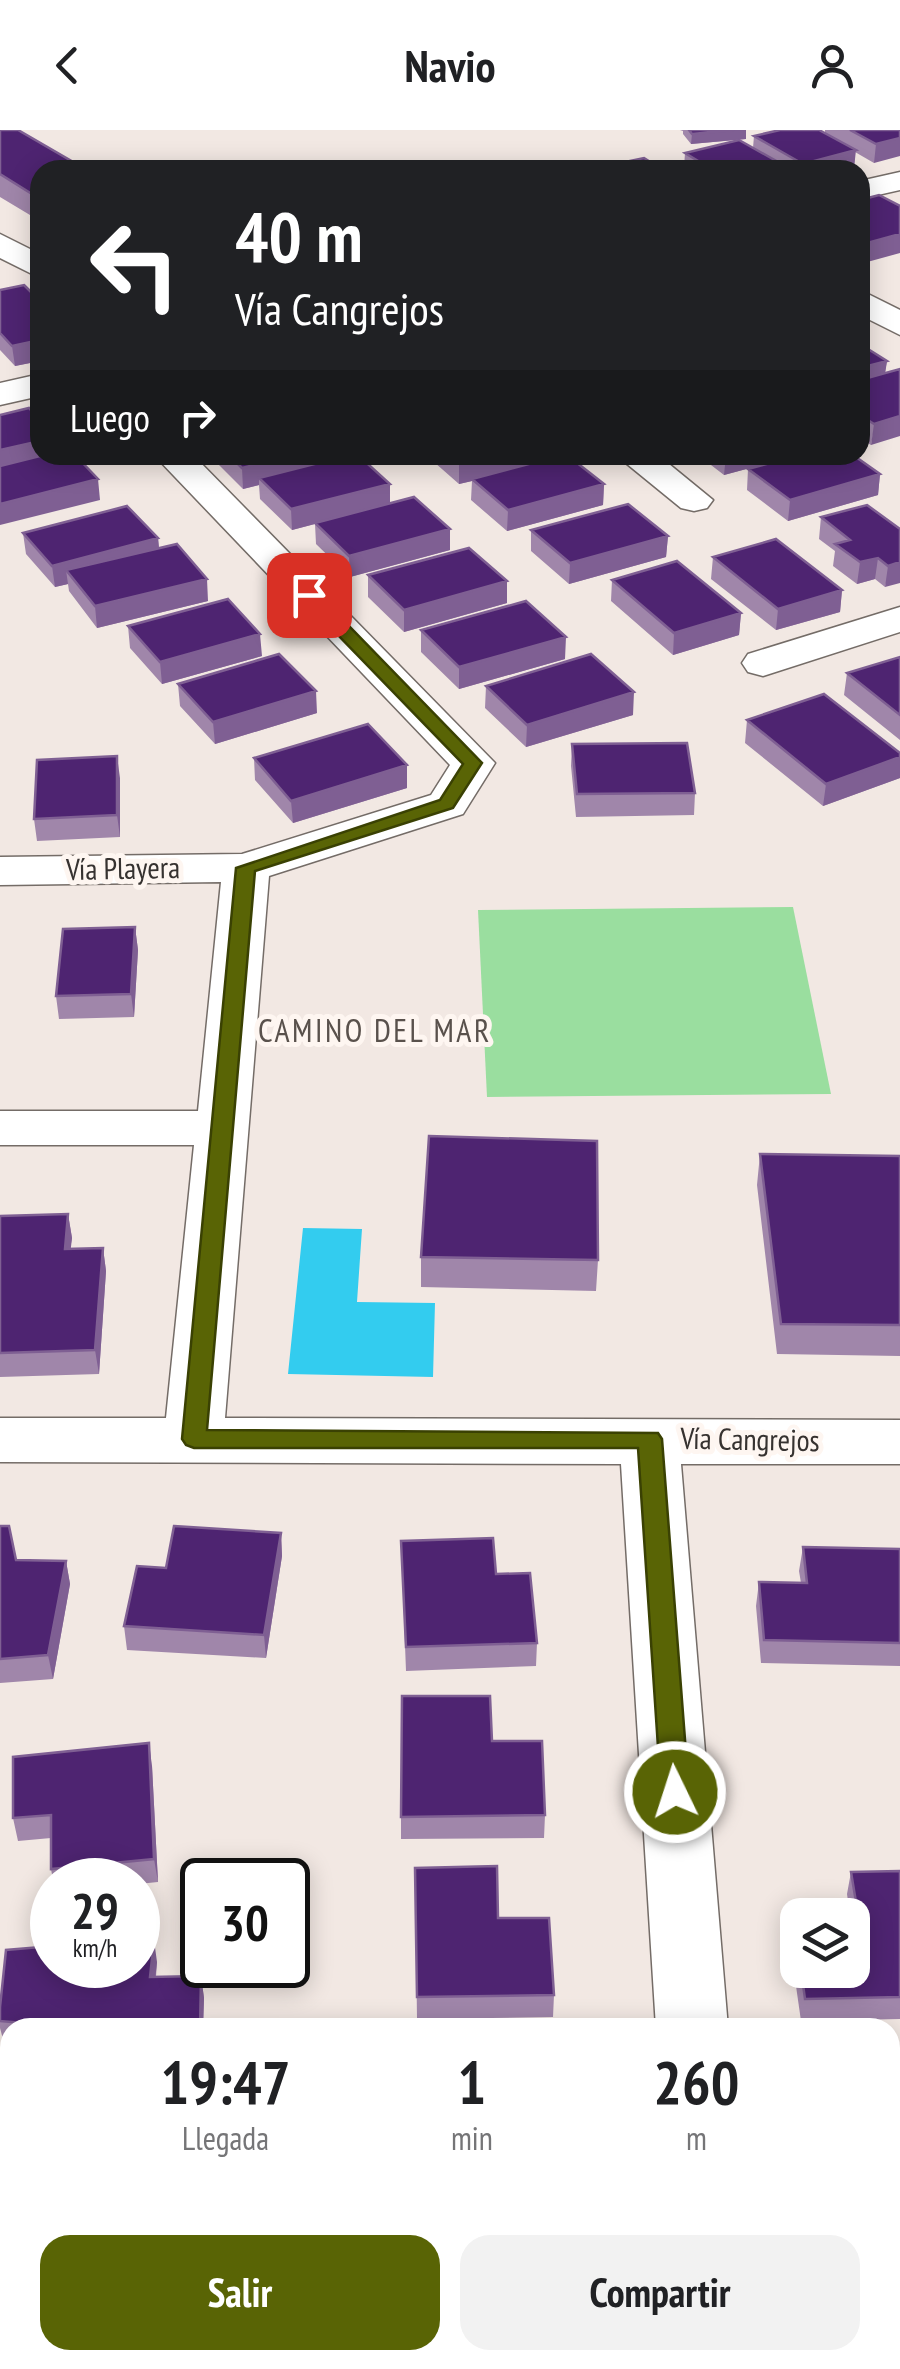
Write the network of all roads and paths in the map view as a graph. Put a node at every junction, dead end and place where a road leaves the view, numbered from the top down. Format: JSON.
{"nodes":[{"id":1,"x":900,"y":181,"type":"edge"},
{"id":2,"x":870,"y":188,"type":"edge"},
{"id":3,"x":0,"y":244,"type":"edge"},
{"id":4,"x":30,"y":262,"type":"edge"},
{"id":5,"x":870,"y":306,"type":"edge"},
{"id":6,"x":900,"y":325,"type":"edge"},
{"id":7,"x":30,"y":386,"type":"edge"},
{"id":8,"x":0,"y":394,"type":"edge"},
{"id":9,"x":182,"y":465,"type":"edge"},
{"id":10,"x":647,"y":465,"type":"edge"},
{"id":11,"x":694,"y":500,"type":"dead end"},
{"id":12,"x":900,"y":619,"type":"edge"},
{"id":13,"x":762,"y":662,"type":"dead end"},
{"id":14,"x":246,"y":868,"type":"junction"},
{"id":15,"x":0,"y":871,"type":"edge"},
{"id":16,"x":0,"y":1128,"type":"edge"},
{"id":17,"x":222,"y":1128,"type":"junction"},
{"id":18,"x":194,"y":1439,"type":"junction"},
{"id":19,"x":649,"y":1439,"type":"junction"},
{"id":20,"x":0,"y":1440,"type":"edge"},
{"id":21,"x":900,"y":1442,"type":"edge"},
{"id":22,"x":691,"y":2018,"type":"edge"}],
"edges":[{"from":1,"to":2,"type":"street"},
{"from":3,"to":4,"type":"street"},
{"from":5,"to":6,"type":"street"},
{"from":7,"to":8,"type":"street"},
{"from":9,"to":14,"type":"street","name":"Vía Playera"},
{"from":10,"to":11,"type":"street"},
{"from":12,"to":13,"type":"street"},
{"from":14,"to":15,"type":"street","name":"Vía Playera"},
{"from":14,"to":17,"type":"street"},
{"from":16,"to":17,"type":"street"},
{"from":17,"to":18,"type":"street"},
{"from":18,"to":19,"type":"street","name":"Vía Cangrejos"},
{"from":18,"to":20,"type":"street","name":"Vía Cangrejos"},
{"from":19,"to":21,"type":"street","name":"Vía Cangrejos"},
{"from":19,"to":22,"type":"street"}]}
